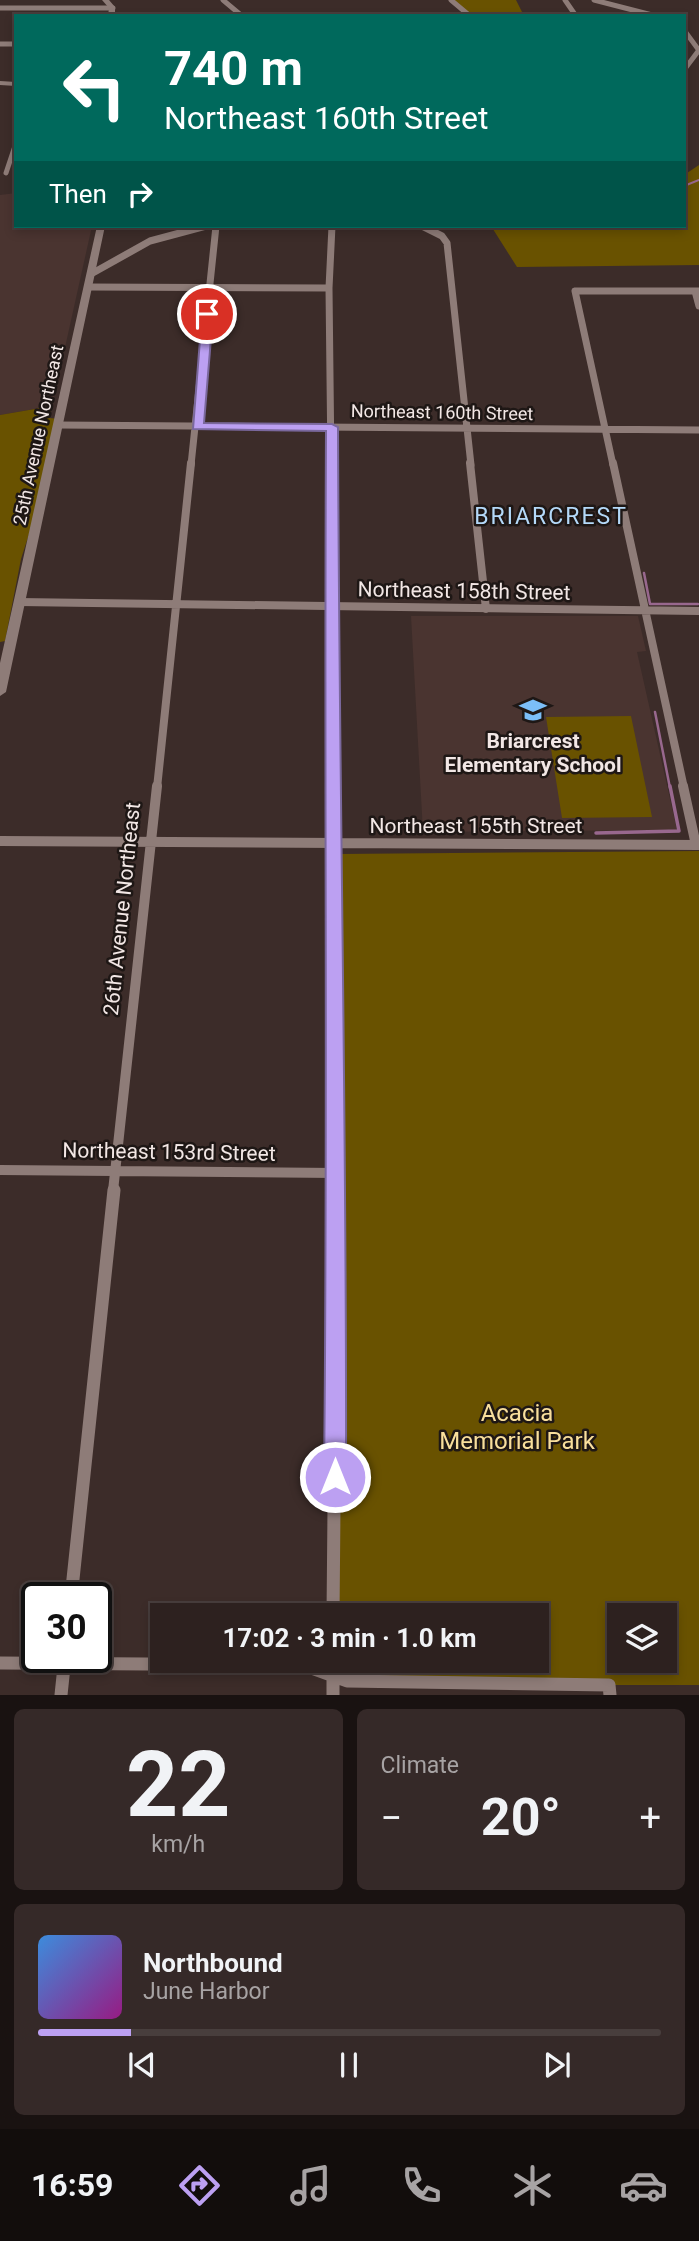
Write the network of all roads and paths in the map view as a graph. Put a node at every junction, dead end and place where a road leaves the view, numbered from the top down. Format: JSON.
{"nodes":[{"id":1,"x":105,"y":0,"type":"edge"},
{"id":2,"x":223,"y":0,"type":"edge"},
{"id":3,"x":451,"y":0,"type":"edge"},
{"id":4,"x":594,"y":0,"type":"edge"},
{"id":5,"x":0,"y":8,"type":"edge"},
{"id":6,"x":112,"y":12,"type":"edge"},
{"id":7,"x":240,"y":14,"type":"edge"},
{"id":8,"x":468,"y":14,"type":"edge"},
{"id":9,"x":648,"y":14,"type":"edge"},
{"id":10,"x":686,"y":33,"type":"edge"},
{"id":11,"x":699,"y":49,"type":"edge"},
{"id":12,"x":686,"y":67,"type":"edge"},
{"id":13,"x":14,"y":148,"type":"edge"},
{"id":14,"x":3,"y":173,"type":"edge"},
{"id":15,"x":101,"y":228,"type":"edge"},
{"id":16,"x":199,"y":228,"type":"edge"},
{"id":17,"x":216,"y":228,"type":"edge"},
{"id":18,"x":332,"y":228,"type":"edge"},
{"id":19,"x":427,"y":228,"type":"edge"},
{"id":20,"x":91,"y":274,"type":"junction"},
{"id":21,"x":88,"y":287,"type":"junction"},
{"id":22,"x":210,"y":287,"type":"junction"},
{"id":23,"x":329,"y":288,"type":"junction"},
{"id":24,"x":697,"y":291,"type":"edge"},
{"id":25,"x":699,"y":306,"type":"edge"},
{"id":26,"x":59,"y":425,"type":"junction"},
{"id":27,"x":197,"y":426,"type":"junction"},
{"id":28,"x":332,"y":427,"type":"junction"},
{"id":29,"x":468,"y":428,"type":"junction"},
{"id":30,"x":605,"y":430,"type":"junction"},
{"id":31,"x":699,"y":430,"type":"edge"},
{"id":32,"x":19,"y":602,"type":"junction"},
{"id":33,"x":176,"y":605,"type":"junction"},
{"id":34,"x":332,"y":607,"type":"junction"},
{"id":35,"x":486,"y":609,"type":"junction"},
{"id":36,"x":644,"y":610,"type":"junction"},
{"id":37,"x":699,"y":611,"type":"edge"},
{"id":38,"x":0,"y":692,"type":"edge"},
{"id":39,"x":0,"y":841,"type":"edge"},
{"id":40,"x":150,"y":842,"type":"junction"},
{"id":41,"x":332,"y":844,"type":"junction"},
{"id":42,"x":697,"y":845,"type":"edge"},
{"id":43,"x":0,"y":1170,"type":"edge"},
{"id":44,"x":114,"y":1171,"type":"junction"},
{"id":45,"x":337,"y":1173,"type":"junction"},
{"id":46,"x":73,"y":1582,"type":"edge"},
{"id":47,"x":333,"y":1603,"type":"edge"},
{"id":48,"x":112,"y":1661,"type":"edge"},
{"id":49,"x":21,"y":1662,"type":"edge"},
{"id":50,"x":150,"y":1662,"type":"edge"},
{"id":51,"x":0,"y":1663,"type":"edge"},
{"id":52,"x":64,"y":1673,"type":"edge"},
{"id":53,"x":333,"y":1673,"type":"edge"},
{"id":54,"x":339,"y":1673,"type":"edge"},
{"id":55,"x":609,"y":1690,"type":"edge"},
{"id":56,"x":61,"y":1695,"type":"edge"},
{"id":57,"x":333,"y":1695,"type":"edge"}],
"edges":[{"from":1,"to":6,"type":"street"},
{"from":2,"to":7,"type":"street"},
{"from":3,"to":8,"type":"street"},
{"from":4,"to":9,"type":"street"},
{"from":5,"to":6,"type":"street"},
{"from":10,"to":11,"type":"street"},
{"from":11,"to":12,"type":"street"},
{"from":13,"to":14,"type":"street"},
{"from":15,"to":20,"type":"street","name":"25th Avenue Northeast"},
{"from":16,"to":20,"type":"street"},
{"from":17,"to":22,"type":"street","name":"26th Avenue Northeast"},
{"from":18,"to":23,"type":"street"},
{"from":19,"to":29,"type":"street"},
{"from":20,"to":21,"type":"street","name":"25th Avenue Northeast"},
{"from":21,"to":22,"type":"street"},
{"from":21,"to":26,"type":"street","name":"25th Avenue Northeast"},
{"from":22,"to":23,"type":"street"},
{"from":22,"to":27,"type":"street","name":"26th Avenue Northeast"},
{"from":23,"to":28,"type":"street"},
{"from":24,"to":25,"type":"street"},
{"from":24,"to":30,"type":"street"},
{"from":26,"to":27,"type":"street","name":"Northeast 160th Street"},
{"from":26,"to":32,"type":"street","name":"25th Avenue Northeast"},
{"from":27,"to":28,"type":"street","name":"Northeast 160th Street"},
{"from":27,"to":33,"type":"street","name":"26th Avenue Northeast"},
{"from":28,"to":29,"type":"street","name":"Northeast 160th Street"},
{"from":28,"to":34,"type":"street"},
{"from":29,"to":30,"type":"street","name":"Northeast 160th Street"},
{"from":29,"to":35,"type":"street"},
{"from":30,"to":31,"type":"street","name":"Northeast 160th Street"},
{"from":30,"to":36,"type":"street"},
{"from":32,"to":33,"type":"street","name":"Northeast 158th Street"},
{"from":32,"to":38,"type":"street","name":"25th Avenue Northeast"},
{"from":33,"to":34,"type":"street","name":"Northeast 158th Street"},
{"from":33,"to":40,"type":"street","name":"26th Avenue Northeast"},
{"from":34,"to":35,"type":"street","name":"Northeast 158th Street"},
{"from":34,"to":41,"type":"street"},
{"from":35,"to":36,"type":"street","name":"Northeast 158th Street"},
{"from":36,"to":37,"type":"street","name":"Northeast 158th Street"},
{"from":36,"to":42,"type":"street"},
{"from":39,"to":40,"type":"street","name":"Northeast 155th Street"},
{"from":40,"to":41,"type":"street","name":"Northeast 155th Street"},
{"from":40,"to":44,"type":"street","name":"26th Avenue Northeast"},
{"from":41,"to":42,"type":"street","name":"Northeast 155th Street"},
{"from":41,"to":45,"type":"street"},
{"from":43,"to":44,"type":"street","name":"Northeast 153rd Street"},
{"from":44,"to":45,"type":"street","name":"Northeast 153rd Street"},
{"from":44,"to":46,"type":"street","name":"26th Avenue Northeast"},
{"from":45,"to":47,"type":"street"},
{"from":48,"to":50,"type":"street"},
{"from":49,"to":51,"type":"street"},
{"from":52,"to":56,"type":"street"},
{"from":53,"to":57,"type":"street"},
{"from":54,"to":55,"type":"street"}]}
